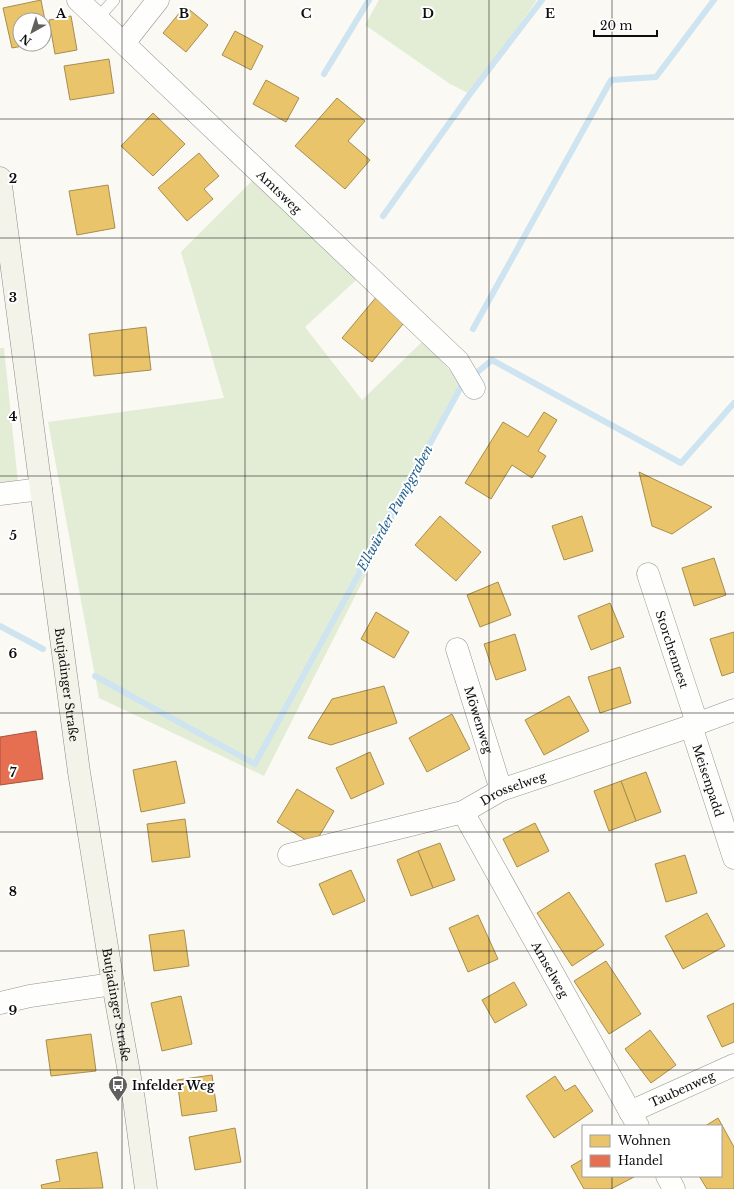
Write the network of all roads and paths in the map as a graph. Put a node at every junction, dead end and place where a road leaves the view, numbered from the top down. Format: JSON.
{"nodes":[{"id":1,"x":78,"y":0,"type":"edge"},
{"id":2,"x":114,"y":0,"type":"edge"},
{"id":3,"x":158,"y":0,"type":"edge"},
{"id":4,"x":98,"y":18,"type":"junction"},
{"id":5,"x":124,"y":43,"type":"junction"},
{"id":6,"x":0,"y":178,"type":"edge"},
{"id":7,"x":474,"y":388,"type":"dead end"},
{"id":8,"x":41,"y":489,"type":"junction"},
{"id":9,"x":0,"y":494,"type":"edge"},
{"id":10,"x":648,"y":574,"type":"dead end"},
{"id":11,"x":457,"y":649,"type":"dead end"},
{"id":12,"x":734,"y":710,"type":"edge"},
{"id":13,"x":694,"y":725,"type":"junction"},
{"id":14,"x":501,"y":790,"type":"junction"},
{"id":15,"x":463,"y":812,"type":"junction"},
{"id":16,"x":289,"y":855,"type":"dead end"},
{"id":17,"x":734,"y":858,"type":"edge"},
{"id":18,"x":113,"y":984,"type":"junction"},
{"id":19,"x":0,"y":1003,"type":"edge"},
{"id":20,"x":734,"y":1065,"type":"edge"},
{"id":21,"x":634,"y":1119,"type":"edge"},
{"id":22,"x":668,"y":1177,"type":"edge"},
{"id":23,"x":146,"y":1189,"type":"edge"},
{"id":24,"x":674,"y":1189,"type":"edge"}],
"edges":[{"from":1,"to":4,"type":"street","name":"Amtsweg"},
{"from":2,"to":4,"type":"lane"},
{"from":3,"to":5,"type":"street"},
{"from":4,"to":5,"type":"street","name":"Amtsweg"},
{"from":5,"to":7,"type":"street","name":"Amtsweg"},
{"from":6,"to":8,"type":"main road","name":"Butjadinger Straße"},
{"from":8,"to":9,"type":"street"},
{"from":8,"to":18,"type":"main road","name":"Butjadinger Straße"},
{"from":10,"to":13,"type":"street","name":"Storchennest"},
{"from":11,"to":14,"type":"street","name":"Möwenweg"},
{"from":12,"to":13,"type":"street","name":"Drosselweg"},
{"from":13,"to":14,"type":"street","name":"Drosselweg"},
{"from":13,"to":17,"type":"street","name":"Meisenpadd"},
{"from":14,"to":15,"type":"street","name":"Drosselweg"},
{"from":15,"to":16,"type":"street","name":"Drosselweg"},
{"from":15,"to":21,"type":"street","name":"Amselweg"},
{"from":18,"to":19,"type":"street"},
{"from":18,"to":23,"type":"main road","name":"Butjadinger Straße"},
{"from":20,"to":21,"type":"street","name":"Taubenweg"},
{"from":22,"to":24,"type":"street"}]}
